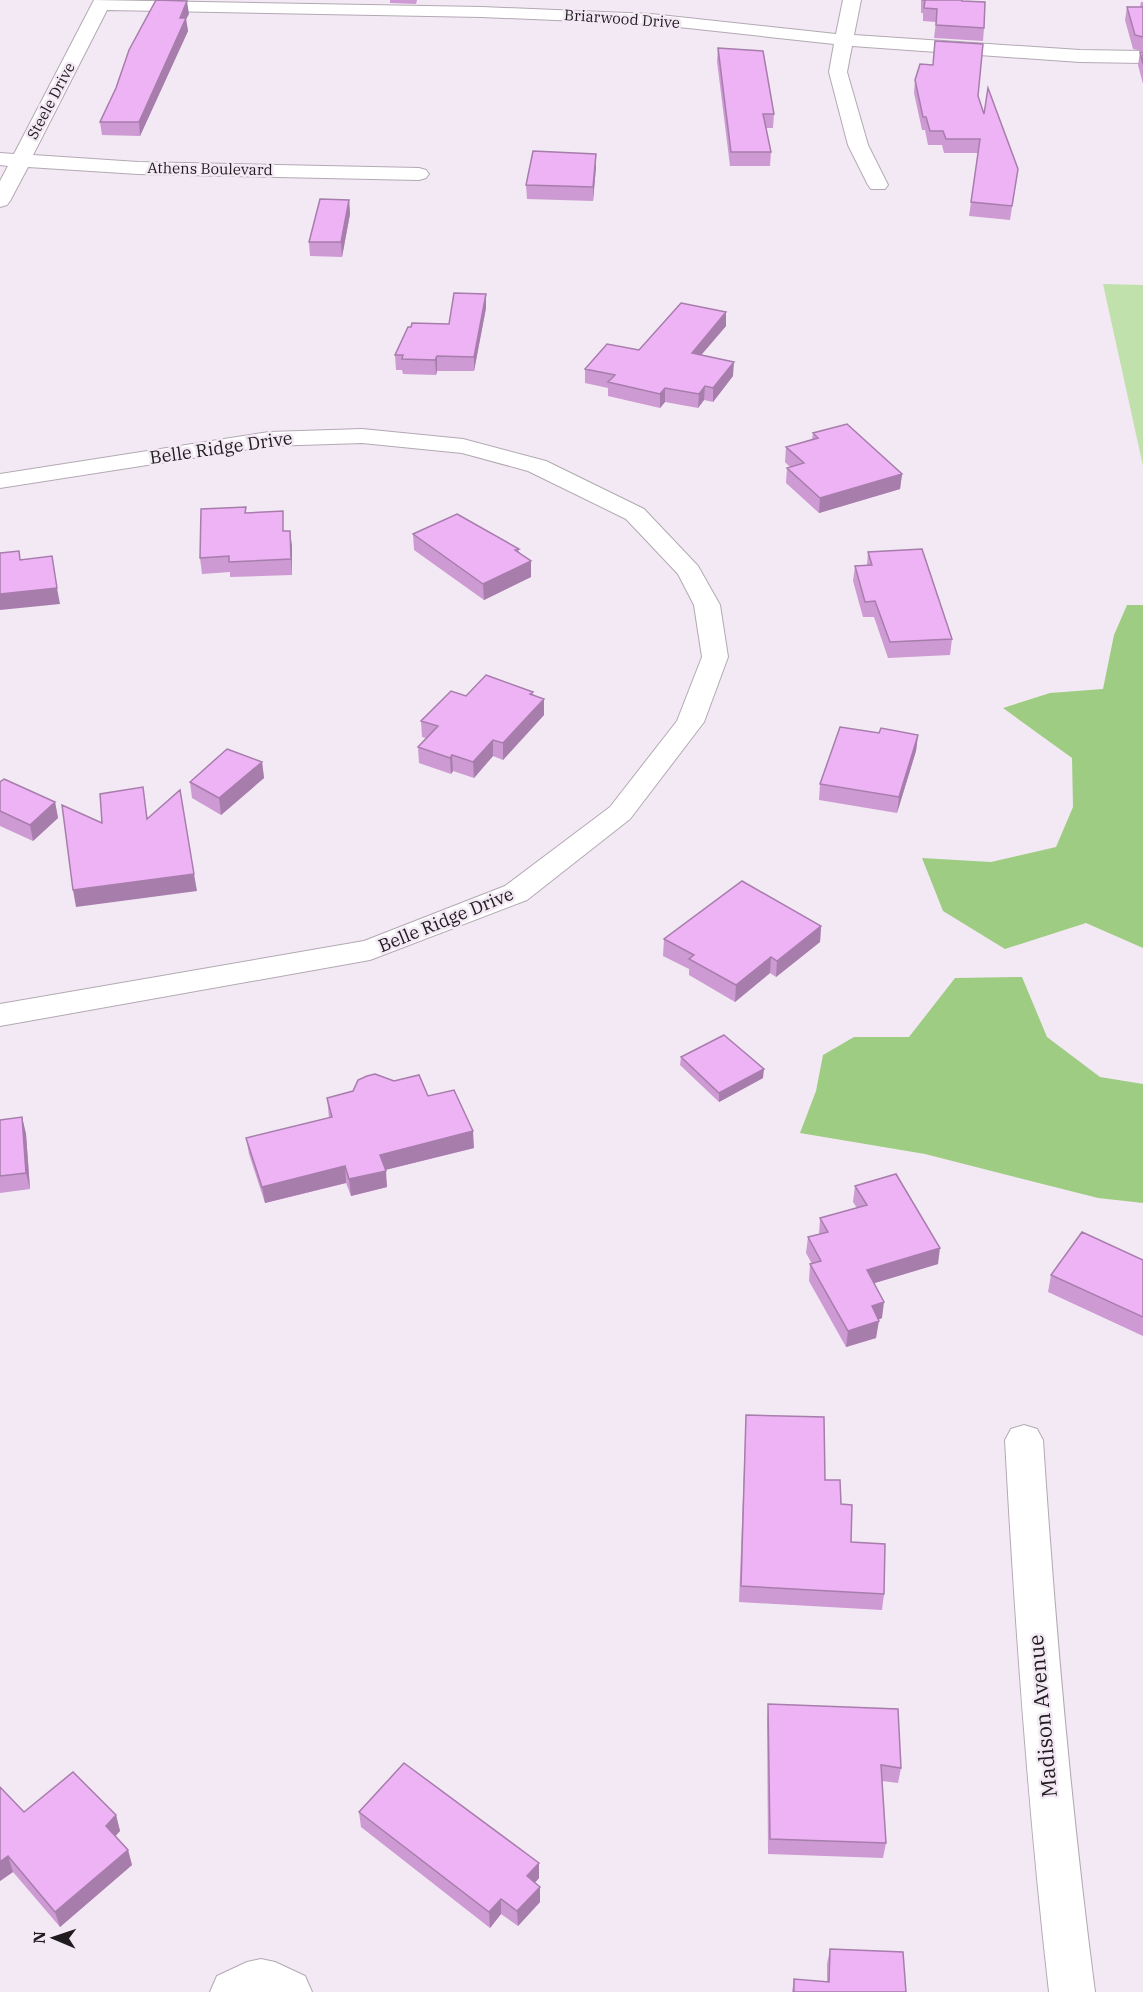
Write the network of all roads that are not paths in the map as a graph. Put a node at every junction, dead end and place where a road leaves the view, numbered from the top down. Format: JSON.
{"nodes":[{"id":1,"x":852,"y":0,"type":"edge"},
{"id":2,"x":101,"y":2,"type":"edge"},
{"id":3,"x":483,"y":6,"type":"edge"},
{"id":4,"x":844,"y":40,"type":"junction"},
{"id":5,"x":1143,"y":57,"type":"edge"},
{"id":6,"x":10,"y":160,"type":"edge"},
{"id":7,"x":419,"y":174,"type":"dead end"},
{"id":8,"x":878,"y":185,"type":"dead end"},
{"id":9,"x":0,"y":201,"type":"edge"},
{"id":10,"x":0,"y":481,"type":"edge"},
{"id":11,"x":0,"y":1015,"type":"edge"},
{"id":12,"x":1024,"y":1440,"type":"dead end"},
{"id":13,"x":233,"y":1992,"type":"edge"},
{"id":14,"x":289,"y":1992,"type":"edge"},
{"id":15,"x":1072,"y":1992,"type":"edge"}],
"edges":[{"from":1,"to":4,"type":"street"},
{"from":2,"to":3,"type":"street","name":"Briarwood Drive"},
{"from":2,"to":6,"type":"street","name":"Steele Drive"},
{"from":3,"to":4,"type":"street","name":"Briarwood Drive"},
{"from":4,"to":5,"type":"street","name":"Briarwood Drive"},
{"from":4,"to":8,"type":"street"},
{"from":6,"to":7,"type":"street","name":"Athens Boulevard"},
{"from":6,"to":9,"type":"street","name":"Steele Drive"},
{"from":10,"to":11,"type":"street","name":"Belle Ridge Drive"},
{"from":12,"to":15,"type":"street","name":"Madison Avenue"},
{"from":13,"to":14,"type":"street"}]}
